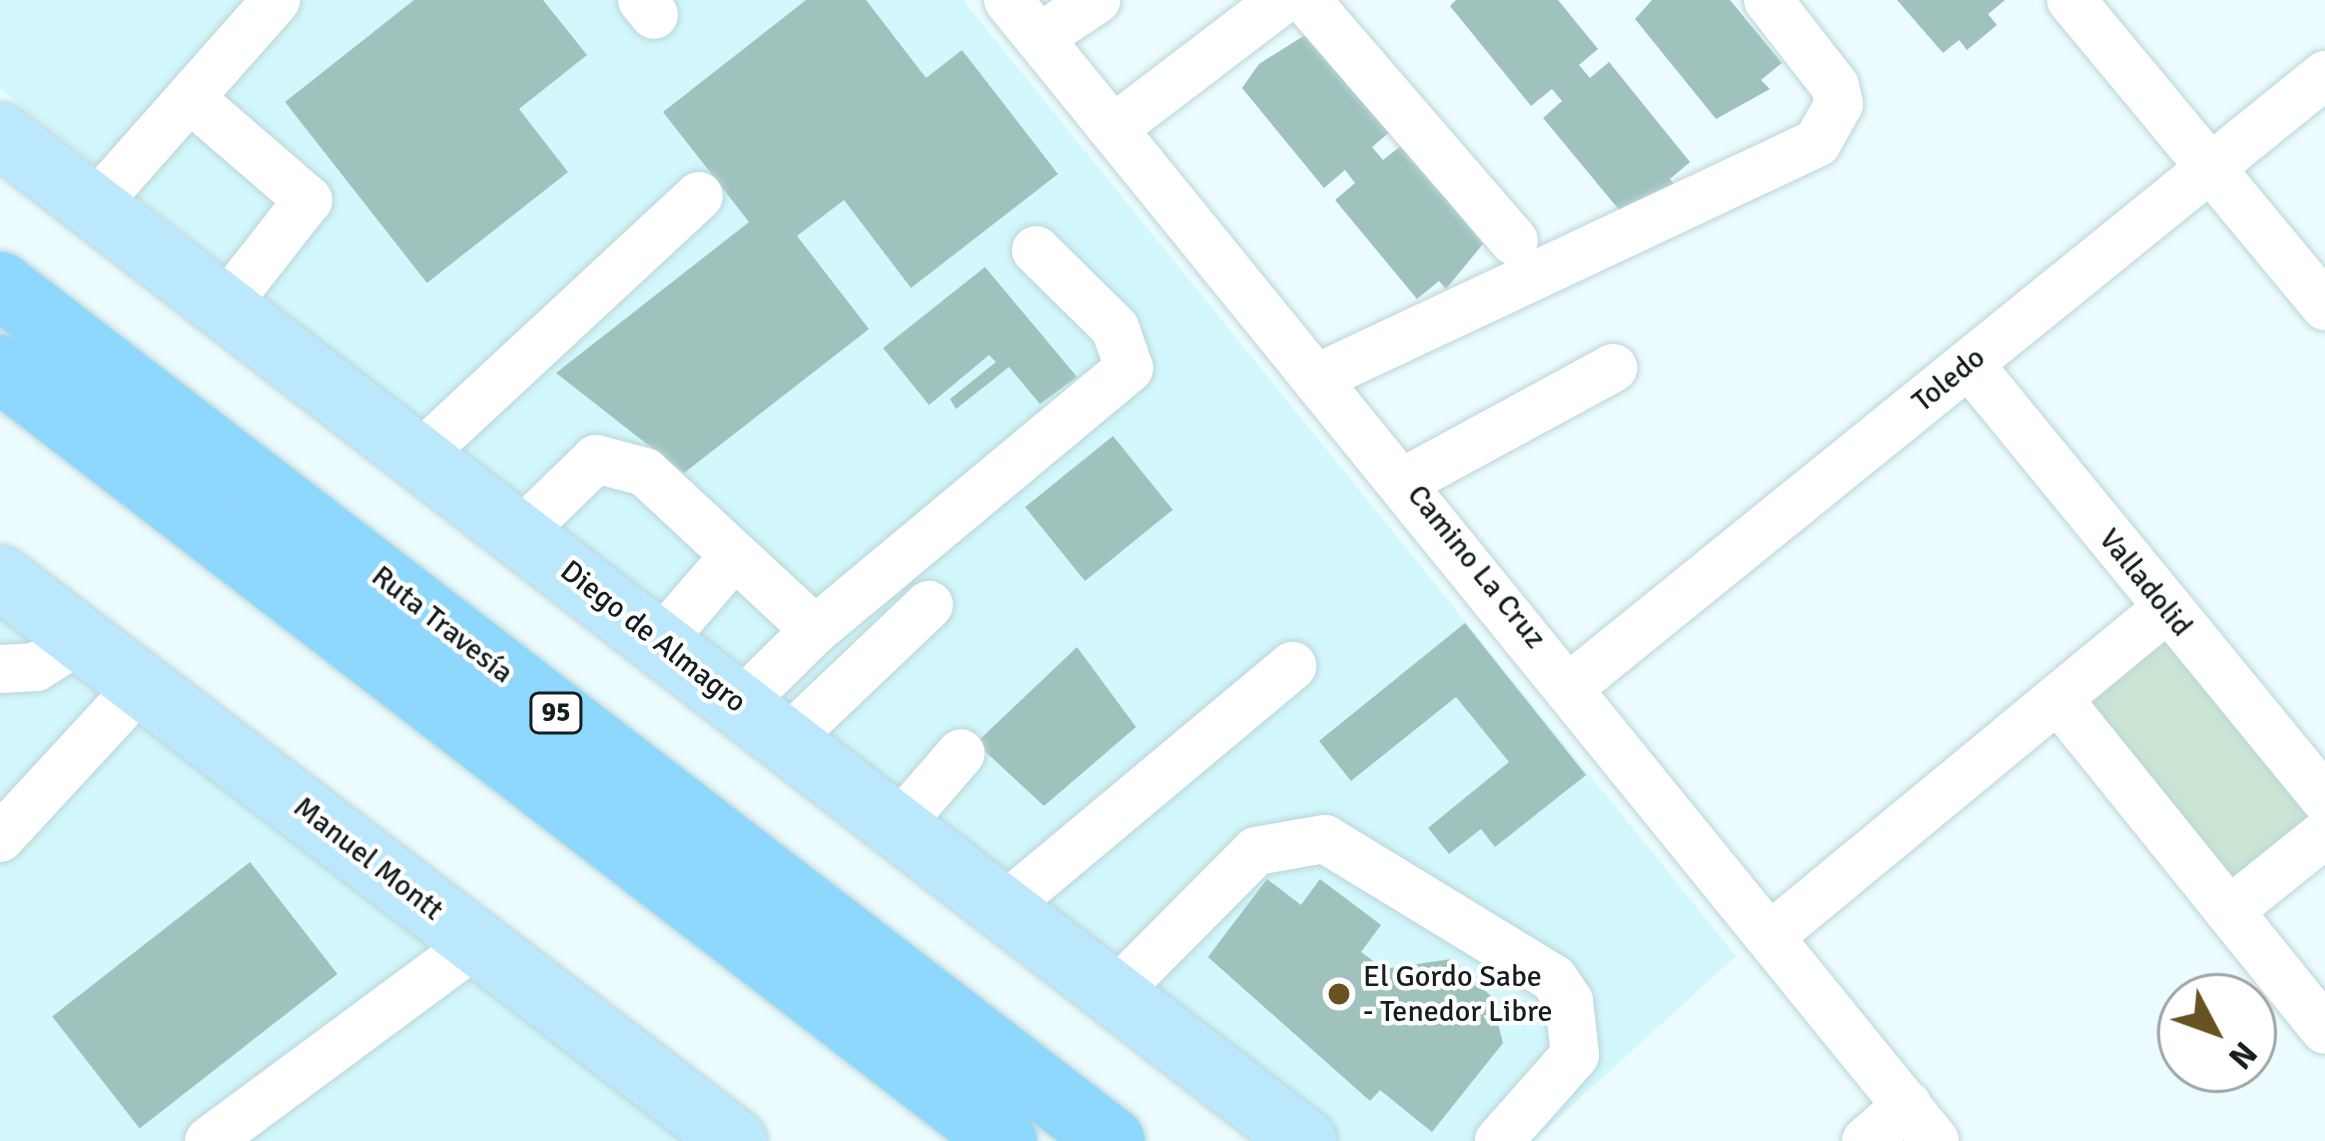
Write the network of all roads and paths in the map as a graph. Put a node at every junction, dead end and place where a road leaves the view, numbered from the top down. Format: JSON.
{"nodes":[{"id":1,"x":276,"y":0,"type":"edge"},
{"id":2,"x":1008,"y":0,"type":"edge"},
{"id":3,"x":1096,"y":0,"type":"edge"},
{"id":4,"x":1282,"y":0,"type":"edge"},
{"id":5,"x":1306,"y":0,"type":"edge"},
{"id":6,"x":1768,"y":0,"type":"edge"},
{"id":7,"x":2071,"y":0,"type":"edge"},
{"id":8,"x":1039,"y":38,"type":"junction"},
{"id":9,"x":2325,"y":75,"type":"edge"},
{"id":10,"x":191,"y":99,"type":"junction"},
{"id":11,"x":1114,"y":128,"type":"junction"},
{"id":12,"x":0,"y":134,"type":"edge"},
{"id":13,"x":2210,"y":168,"type":"junction"},
{"id":14,"x":699,"y":196,"type":"dead end"},
{"id":15,"x":94,"y":206,"type":"junction"},
{"id":16,"x":1514,"y":241,"type":"dead end"},
{"id":17,"x":1036,"y":250,"type":"dead end"},
{"id":18,"x":0,"y":285,"type":"edge"},
{"id":19,"x":225,"y":306,"type":"junction"},
{"id":20,"x":2325,"y":306,"type":"edge"},
{"id":21,"x":1969,"y":364,"type":"junction"},
{"id":22,"x":0,"y":368,"type":"edge"},
{"id":23,"x":1613,"y":368,"type":"dead end"},
{"id":24,"x":1319,"y":377,"type":"junction"},
{"id":25,"x":419,"y":456,"type":"junction"},
{"id":26,"x":1405,"y":481,"type":"junction"},
{"id":27,"x":520,"y":533,"type":"junction"},
{"id":28,"x":734,"y":556,"type":"junction"},
{"id":29,"x":0,"y":577,"type":"edge"},
{"id":30,"x":928,"y":605,"type":"dead end"},
{"id":31,"x":2166,"y":609,"type":"junction"},
{"id":32,"x":815,"y":630,"type":"junction"},
{"id":33,"x":81,"y":639,"type":"junction"},
{"id":34,"x":660,"y":642,"type":"junction"},
{"id":35,"x":1292,"y":666,"type":"dead end"},
{"id":36,"x":0,"y":669,"type":"edge"},
{"id":37,"x":141,"y":685,"type":"junction"},
{"id":38,"x":1573,"y":685,"type":"junction"},
{"id":39,"x":2058,"y":699,"type":"junction"},
{"id":40,"x":764,"y":722,"type":"junction"},
{"id":41,"x":961,"y":753,"type":"dead end"},
{"id":42,"x":2325,"y":799,"type":"edge"},
{"id":43,"x":898,"y":826,"type":"junction"},
{"id":44,"x":2325,"y":834,"type":"edge"},
{"id":45,"x":0,"y":838,"type":"edge"},
{"id":46,"x":1004,"y":907,"type":"junction"},
{"id":47,"x":2229,"y":911,"type":"junction"},
{"id":48,"x":1774,"y":933,"type":"junction"},
{"id":49,"x":477,"y":943,"type":"junction"},
{"id":50,"x":1115,"y":993,"type":"junction"},
{"id":51,"x":2325,"y":1030,"type":"edge"},
{"id":52,"x":1921,"y":1123,"type":"edge"},
{"id":53,"x":208,"y":1141,"type":"edge"},
{"id":54,"x":735,"y":1141,"type":"edge"},
{"id":55,"x":1004,"y":1141,"type":"edge"},
{"id":56,"x":1112,"y":1141,"type":"edge"},
{"id":57,"x":1305,"y":1141,"type":"edge"},
{"id":58,"x":1499,"y":1141,"type":"edge"},
{"id":59,"x":1866,"y":1141,"type":"edge"}],
"edges":[{"from":1,"to":10,"type":"street"},
{"from":2,"to":8,"type":"street","name":"Camino La Cruz"},
{"from":3,"to":8,"type":"street"},
{"from":4,"to":11,"type":"street"},
{"from":5,"to":16,"type":"street"},
{"from":6,"to":24,"type":"street"},
{"from":7,"to":13,"type":"street"},
{"from":8,"to":11,"type":"street","name":"Camino La Cruz"},
{"from":9,"to":13,"type":"street","name":"Toledo"},
{"from":10,"to":15,"type":"street"},
{"from":10,"to":19,"type":"street"},
{"from":11,"to":24,"type":"street","name":"Camino La Cruz"},
{"from":12,"to":15,"type":"main road","name":"Diego de Almagro"},
{"from":13,"to":20,"type":"street"},
{"from":13,"to":21,"type":"street","name":"Toledo"},
{"from":14,"to":25,"type":"street"},
{"from":15,"to":19,"type":"main road","name":"Diego de Almagro"},
{"from":17,"to":32,"type":"street"},
{"from":18,"to":56,"type":"highway","name":"Ruta Travesía","number":"95"},
{"from":19,"to":25,"type":"main road","name":"Diego de Almagro"},
{"from":21,"to":31,"type":"street","name":"Valladolid"},
{"from":21,"to":38,"type":"street","name":"Toledo"},
{"from":22,"to":55,"type":"highway","number":"95"},
{"from":23,"to":26,"type":"street"},
{"from":24,"to":26,"type":"street","name":"Camino La Cruz"},
{"from":25,"to":27,"type":"main road","name":"Diego de Almagro"},
{"from":26,"to":38,"type":"street","name":"Camino La Cruz"},
{"from":27,"to":28,"type":"street"},
{"from":27,"to":34,"type":"main road","name":"Diego de Almagro"},
{"from":28,"to":32,"type":"street"},
{"from":28,"to":34,"type":"street"},
{"from":29,"to":33,"type":"main road","name":"Manuel Montt"},
{"from":30,"to":40,"type":"street"},
{"from":31,"to":39,"type":"street"},
{"from":31,"to":42,"type":"street","name":"Valladolid"},
{"from":32,"to":40,"type":"street"},
{"from":33,"to":36,"type":"street"},
{"from":33,"to":37,"type":"main road","name":"Manuel Montt"},
{"from":34,"to":40,"type":"main road","name":"Diego de Almagro"},
{"from":35,"to":46,"type":"street"},
{"from":37,"to":45,"type":"street"},
{"from":37,"to":49,"type":"main road","name":"Manuel Montt"},
{"from":38,"to":48,"type":"street","name":"Camino La Cruz"},
{"from":39,"to":47,"type":"street"},
{"from":39,"to":48,"type":"street"},
{"from":40,"to":43,"type":"main road","name":"Diego de Almagro"},
{"from":41,"to":43,"type":"street"},
{"from":43,"to":46,"type":"main road","name":"Diego de Almagro"},
{"from":44,"to":47,"type":"street"},
{"from":46,"to":50,"type":"main road","name":"Diego de Almagro"},
{"from":47,"to":51,"type":"street"},
{"from":48,"to":52,"type":"street","name":"Camino La Cruz"},
{"from":49,"to":53,"type":"street"},
{"from":49,"to":54,"type":"main road","name":"Manuel Montt"},
{"from":50,"to":57,"type":"main road","name":"Diego de Almagro"},
{"from":50,"to":58,"type":"street"},
{"from":52,"to":59,"type":"street"}]}
